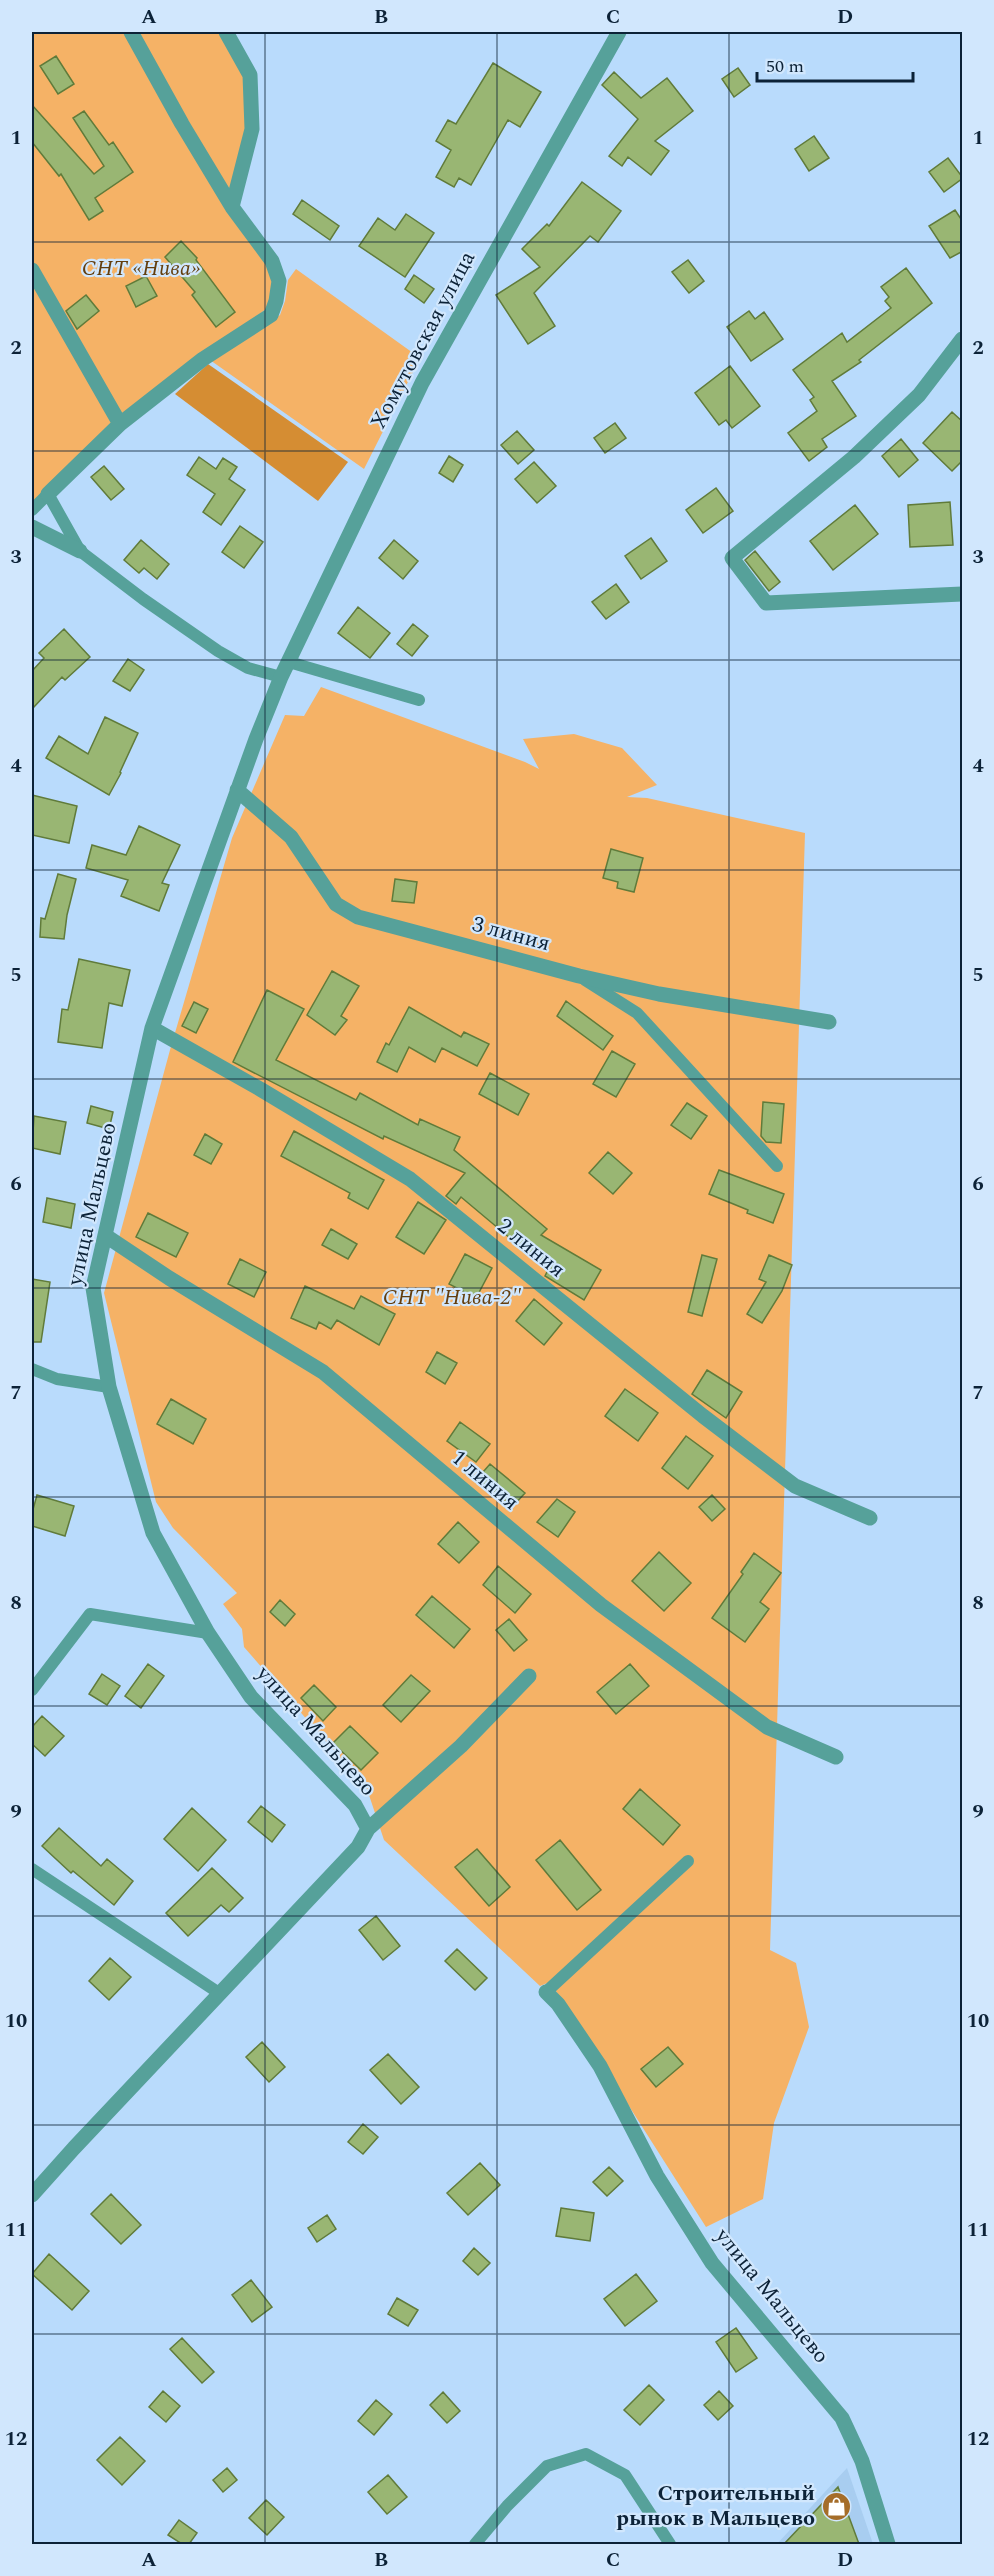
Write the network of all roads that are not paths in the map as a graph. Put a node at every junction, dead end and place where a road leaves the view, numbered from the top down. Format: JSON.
{"nodes":[{"id":1,"x":131,"y":32,"type":"edge"},
{"id":2,"x":226,"y":32,"type":"edge"},
{"id":3,"x":619,"y":32,"type":"edge"},
{"id":4,"x":232,"y":207,"type":"junction"},
{"id":5,"x":32,"y":270,"type":"edge"},
{"id":6,"x":963,"y":339,"type":"edge"},
{"id":7,"x":120,"y":424,"type":"junction"},
{"id":8,"x":48,"y":494,"type":"junction"},
{"id":9,"x":32,"y":510,"type":"edge"},
{"id":10,"x":32,"y":527,"type":"edge"},
{"id":11,"x":80,"y":551,"type":"junction"},
{"id":12,"x":963,"y":594,"type":"edge"},
{"id":13,"x":289,"y":662,"type":"junction"},
{"id":14,"x":281,"y":678,"type":"junction"},
{"id":15,"x":419,"y":700,"type":"dead end"},
{"id":16,"x":237,"y":790,"type":"junction"},
{"id":17,"x":579,"y":976,"type":"junction"},
{"id":18,"x":829,"y":1022,"type":"dead end"},
{"id":19,"x":152,"y":1028,"type":"junction"},
{"id":20,"x":777,"y":1166,"type":"dead end"},
{"id":21,"x":106,"y":1236,"type":"junction"},
{"id":22,"x":32,"y":1369,"type":"edge"},
{"id":23,"x":110,"y":1387,"type":"junction"},
{"id":24,"x":870,"y":1518,"type":"dead end"},
{"id":25,"x":208,"y":1633,"type":"junction"},
{"id":26,"x":529,"y":1676,"type":"dead end"},
{"id":27,"x":32,"y":1690,"type":"edge"},
{"id":28,"x":836,"y":1757,"type":"dead end"},
{"id":29,"x":368,"y":1829,"type":"junction"},
{"id":30,"x":688,"y":1861,"type":"dead end"},
{"id":31,"x":32,"y":1869,"type":"edge"},
{"id":32,"x":546,"y":1992,"type":"joint"},
{"id":33,"x":219,"y":1993,"type":"junction"},
{"id":34,"x":32,"y":2195,"type":"edge"},
{"id":35,"x":475,"y":2544,"type":"edge"},
{"id":36,"x":670,"y":2544,"type":"edge"},
{"id":37,"x":888,"y":2544,"type":"edge"}],
"edges":[{"from":1,"to":4,"type":"street"},
{"from":2,"to":4,"type":"street"},
{"from":3,"to":13,"type":"street","name":"Хомутовская улица"},
{"from":4,"to":7,"type":"street"},
{"from":5,"to":7,"type":"street"},
{"from":6,"to":12,"type":"street"},
{"from":7,"to":8,"type":"street"},
{"from":8,"to":9,"type":"lane"},
{"from":8,"to":11,"type":"lane"},
{"from":10,"to":11,"type":"street"},
{"from":11,"to":14,"type":"lane"},
{"from":13,"to":14,"type":"street","name":"Хомутовская улица"},
{"from":13,"to":15,"type":"lane"},
{"from":14,"to":16,"type":"street","name":"улица Мальцево"},
{"from":16,"to":17,"type":"street","name":"3 линия"},
{"from":16,"to":19,"type":"street","name":"улица Мальцево"},
{"from":17,"to":18,"type":"street","name":"3 линия"},
{"from":17,"to":20,"type":"lane"},
{"from":19,"to":21,"type":"street","name":"улица Мальцево"},
{"from":19,"to":24,"type":"street","name":"2 линия"},
{"from":21,"to":23,"type":"street","name":"улица Мальцево"},
{"from":21,"to":28,"type":"street","name":"1 линия"},
{"from":22,"to":23,"type":"lane"},
{"from":23,"to":25,"type":"street","name":"улица Мальцево"},
{"from":25,"to":27,"type":"lane"},
{"from":25,"to":29,"type":"street","name":"улица Мальцево"},
{"from":26,"to":29,"type":"street","name":"улица Мальцево"},
{"from":29,"to":33,"type":"street","name":"улица Мальцево"},
{"from":30,"to":32,"type":"lane"},
{"from":31,"to":33,"type":"lane"},
{"from":32,"to":37,"type":"street","name":"улица Мальцево"},
{"from":33,"to":34,"type":"street","name":"улица Мальцево"},
{"from":35,"to":36,"type":"lane"}]}
